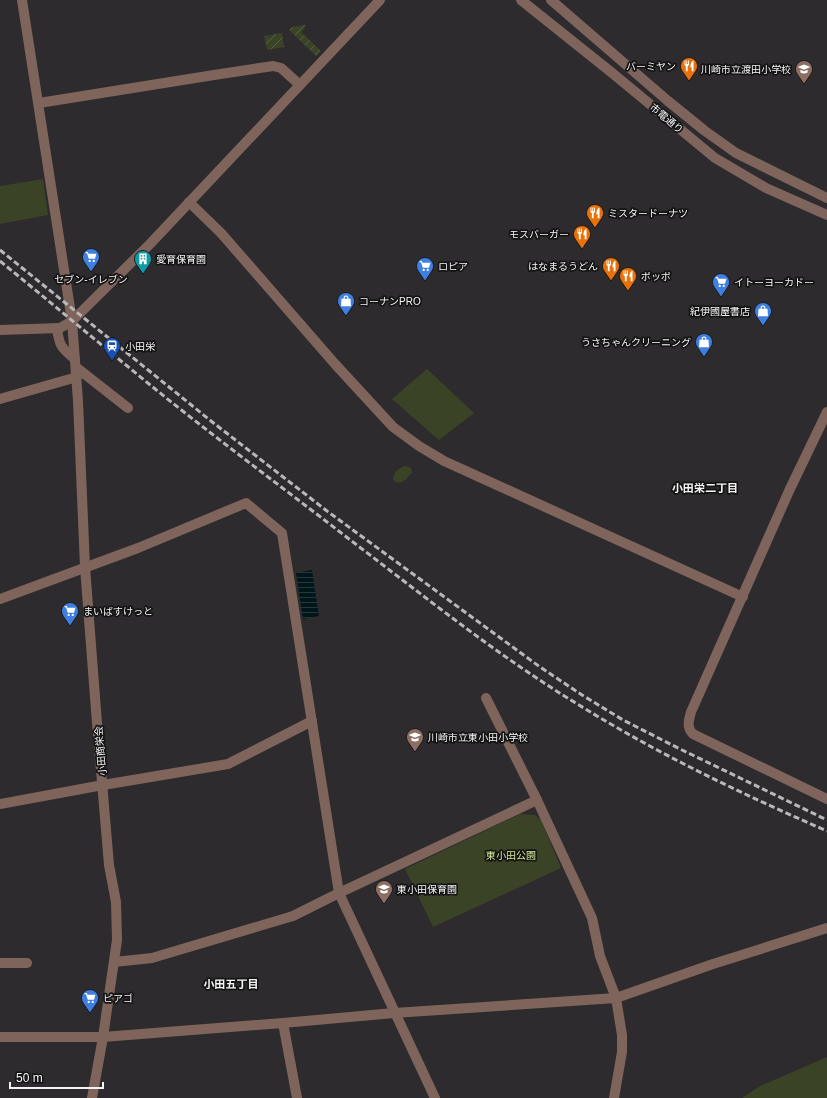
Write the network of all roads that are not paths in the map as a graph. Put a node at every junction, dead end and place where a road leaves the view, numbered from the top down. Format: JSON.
{"nodes":[{"id":1,"x":22,"y":0,"type":"edge"},
{"id":2,"x":380,"y":0,"type":"edge"},
{"id":3,"x":521,"y":0,"type":"edge"},
{"id":4,"x":551,"y":0,"type":"edge"},
{"id":5,"x":300,"y":85,"type":"junction"},
{"id":6,"x":39,"y":103,"type":"junction"},
{"id":7,"x":827,"y":198,"type":"edge"},
{"id":8,"x":189,"y":202,"type":"junction"},
{"id":9,"x":827,"y":215,"type":"edge"},
{"id":10,"x":72,"y":320,"type":"junction"},
{"id":11,"x":57,"y":328,"type":"junction"},
{"id":12,"x":0,"y":330,"type":"edge"},
{"id":13,"x":76,"y":368,"type":"junction"},
{"id":14,"x":0,"y":399,"type":"edge"},
{"id":15,"x":128,"y":408,"type":"dead end"},
{"id":16,"x":827,"y":412,"type":"edge"},
{"id":17,"x":86,"y":567,"type":"junction"},
{"id":18,"x":743,"y":597,"type":"junction"},
{"id":19,"x":0,"y":599,"type":"edge"},
{"id":20,"x":486,"y":698,"type":"dead end"},
{"id":21,"x":312,"y":722,"type":"junction"},
{"id":22,"x":103,"y":785,"type":"junction"},
{"id":23,"x":827,"y":799,"type":"edge"},
{"id":24,"x":537,"y":800,"type":"junction"},
{"id":25,"x":0,"y":804,"type":"edge"},
{"id":26,"x":339,"y":893,"type":"junction"},
{"id":27,"x":827,"y":928,"type":"edge"},
{"id":28,"x":114,"y":962,"type":"junction"},
{"id":29,"x":0,"y":963,"type":"edge"},
{"id":30,"x":27,"y":963,"type":"dead end"},
{"id":31,"x":616,"y":998,"type":"junction"},
{"id":32,"x":394,"y":1013,"type":"junction"},
{"id":33,"x":283,"y":1023,"type":"junction"},
{"id":34,"x":0,"y":1037,"type":"edge"},
{"id":35,"x":103,"y":1037,"type":"junction"},
{"id":36,"x":92,"y":1098,"type":"edge"},
{"id":37,"x":297,"y":1098,"type":"edge"},
{"id":38,"x":435,"y":1098,"type":"edge"},
{"id":39,"x":614,"y":1098,"type":"edge"}],
"edges":[{"from":1,"to":6,"type":"street","name":"小田商栄会"},
{"from":2,"to":5,"type":"street"},
{"from":3,"to":9,"type":"street","name":"市電通り"},
{"from":4,"to":7,"type":"street","name":"市電通り"},
{"from":5,"to":6,"type":"street"},
{"from":5,"to":8,"type":"street"},
{"from":6,"to":10,"type":"street","name":"小田商栄会"},
{"from":8,"to":10,"type":"street"},
{"from":8,"to":18,"type":"street"},
{"from":10,"to":11,"type":"street"},
{"from":10,"to":13,"type":"street","name":"小田商栄会"},
{"from":11,"to":12,"type":"street"},
{"from":11,"to":13,"type":"street"},
{"from":13,"to":14,"type":"street"},
{"from":13,"to":15,"type":"street"},
{"from":13,"to":17,"type":"street","name":"小田商栄会"},
{"from":16,"to":18,"type":"street"},
{"from":17,"to":19,"type":"street"},
{"from":17,"to":21,"type":"street"},
{"from":17,"to":22,"type":"street","name":"小田商栄会"},
{"from":18,"to":23,"type":"street"},
{"from":20,"to":24,"type":"street"},
{"from":21,"to":22,"type":"street"},
{"from":21,"to":26,"type":"street"},
{"from":22,"to":25,"type":"street"},
{"from":22,"to":28,"type":"street","name":"小田商栄会"},
{"from":24,"to":26,"type":"street"},
{"from":24,"to":31,"type":"street"},
{"from":26,"to":28,"type":"street"},
{"from":26,"to":32,"type":"street"},
{"from":27,"to":31,"type":"street"},
{"from":28,"to":35,"type":"street","name":"小田商栄会"},
{"from":29,"to":30,"type":"street"},
{"from":31,"to":32,"type":"street"},
{"from":31,"to":39,"type":"street"},
{"from":32,"to":33,"type":"street"},
{"from":32,"to":38,"type":"street"},
{"from":33,"to":35,"type":"street"},
{"from":33,"to":37,"type":"street"},
{"from":34,"to":35,"type":"street"},
{"from":35,"to":36,"type":"street","name":"小田商栄会"}]}
